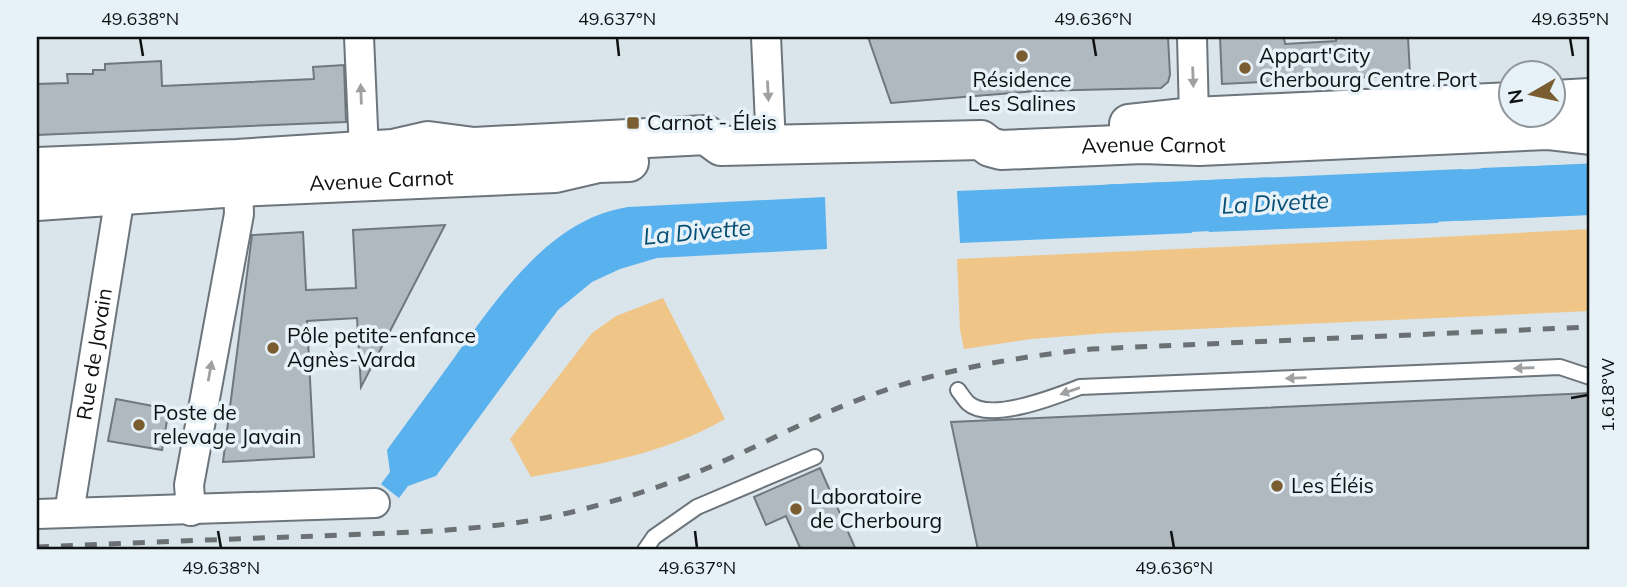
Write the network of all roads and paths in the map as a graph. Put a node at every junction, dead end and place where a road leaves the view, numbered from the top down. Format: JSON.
{"nodes":[{"id":1,"x":359,"y":37,"type":"edge"},
{"id":2,"x":766,"y":37,"type":"edge"},
{"id":3,"x":1192,"y":37,"type":"edge"},
{"id":4,"x":1590,"y":99,"type":"edge"},
{"id":5,"x":1568,"y":100,"type":"edge"},
{"id":6,"x":1498,"y":109,"type":"edge"},
{"id":7,"x":1498,"y":110,"type":"edge"},
{"id":8,"x":1195,"y":117,"type":"junction"},
{"id":9,"x":1590,"y":135,"type":"edge"},
{"id":10,"x":981,"y":140,"type":"junction"},
{"id":11,"x":771,"y":145,"type":"junction"},
{"id":12,"x":1158,"y":145,"type":"junction"},
{"id":13,"x":721,"y":146,"type":"junction"},
{"id":14,"x":364,"y":150,"type":"junction"},
{"id":15,"x":469,"y":162,"type":"dead end"},
{"id":16,"x":37,"y":167,"type":"edge"},
{"id":17,"x":37,"y":181,"type":"edge"},
{"id":18,"x":238,"y":187,"type":"junction"},
{"id":19,"x":121,"y":196,"type":"junction"},
{"id":20,"x":37,"y":201,"type":"edge"},
{"id":21,"x":1590,"y":377,"type":"edge"},
{"id":22,"x":958,"y":390,"type":"dead end"},
{"id":23,"x":815,"y":457,"type":"dead end"},
{"id":24,"x":375,"y":503,"type":"dead end"},
{"id":25,"x":191,"y":511,"type":"junction"},
{"id":26,"x":69,"y":513,"type":"junction"},
{"id":27,"x":37,"y":514,"type":"edge"},
{"id":28,"x":645,"y":550,"type":"edge"}],
"edges":[{"from":14,"to":1,"type":"street","one_way":true},
{"from":2,"to":11,"type":"street","one_way":true},
{"from":3,"to":8,"type":"street","one_way":true},
{"from":4,"to":5,"type":"main road"},
{"from":6,"to":8,"type":"main road"},
{"from":7,"to":12,"type":"lane"},
{"from":8,"to":10,"type":"main road"},
{"from":9,"to":12,"type":"main road","name":"Avenue Carnot"},
{"from":10,"to":11,"type":"main road","name":"Avenue Carnot"},
{"from":10,"to":12,"type":"main road","name":"Avenue Carnot"},
{"from":11,"to":13,"type":"main road","name":"Avenue Carnot"},
{"from":13,"to":14,"type":"main road","name":"Avenue Carnot"},
{"from":13,"to":18,"type":"main road","name":"Avenue Carnot"},
{"from":14,"to":16,"type":"main road","name":"Avenue Carnot"},
{"from":15,"to":17,"type":"lane"},
{"from":18,"to":19,"type":"main road","name":"Avenue Carnot"},
{"from":25,"to":18,"type":"street","one_way":true},
{"from":19,"to":20,"type":"main road","name":"Avenue Carnot"},
{"from":19,"to":26,"type":"street","name":"Rue de Javain"},
{"from":21,"to":22,"type":"lane","one_way":true},
{"from":23,"to":28,"type":"lane"},
{"from":24,"to":25,"type":"street"},
{"from":25,"to":26,"type":"street"},
{"from":26,"to":27,"type":"street"}]}
